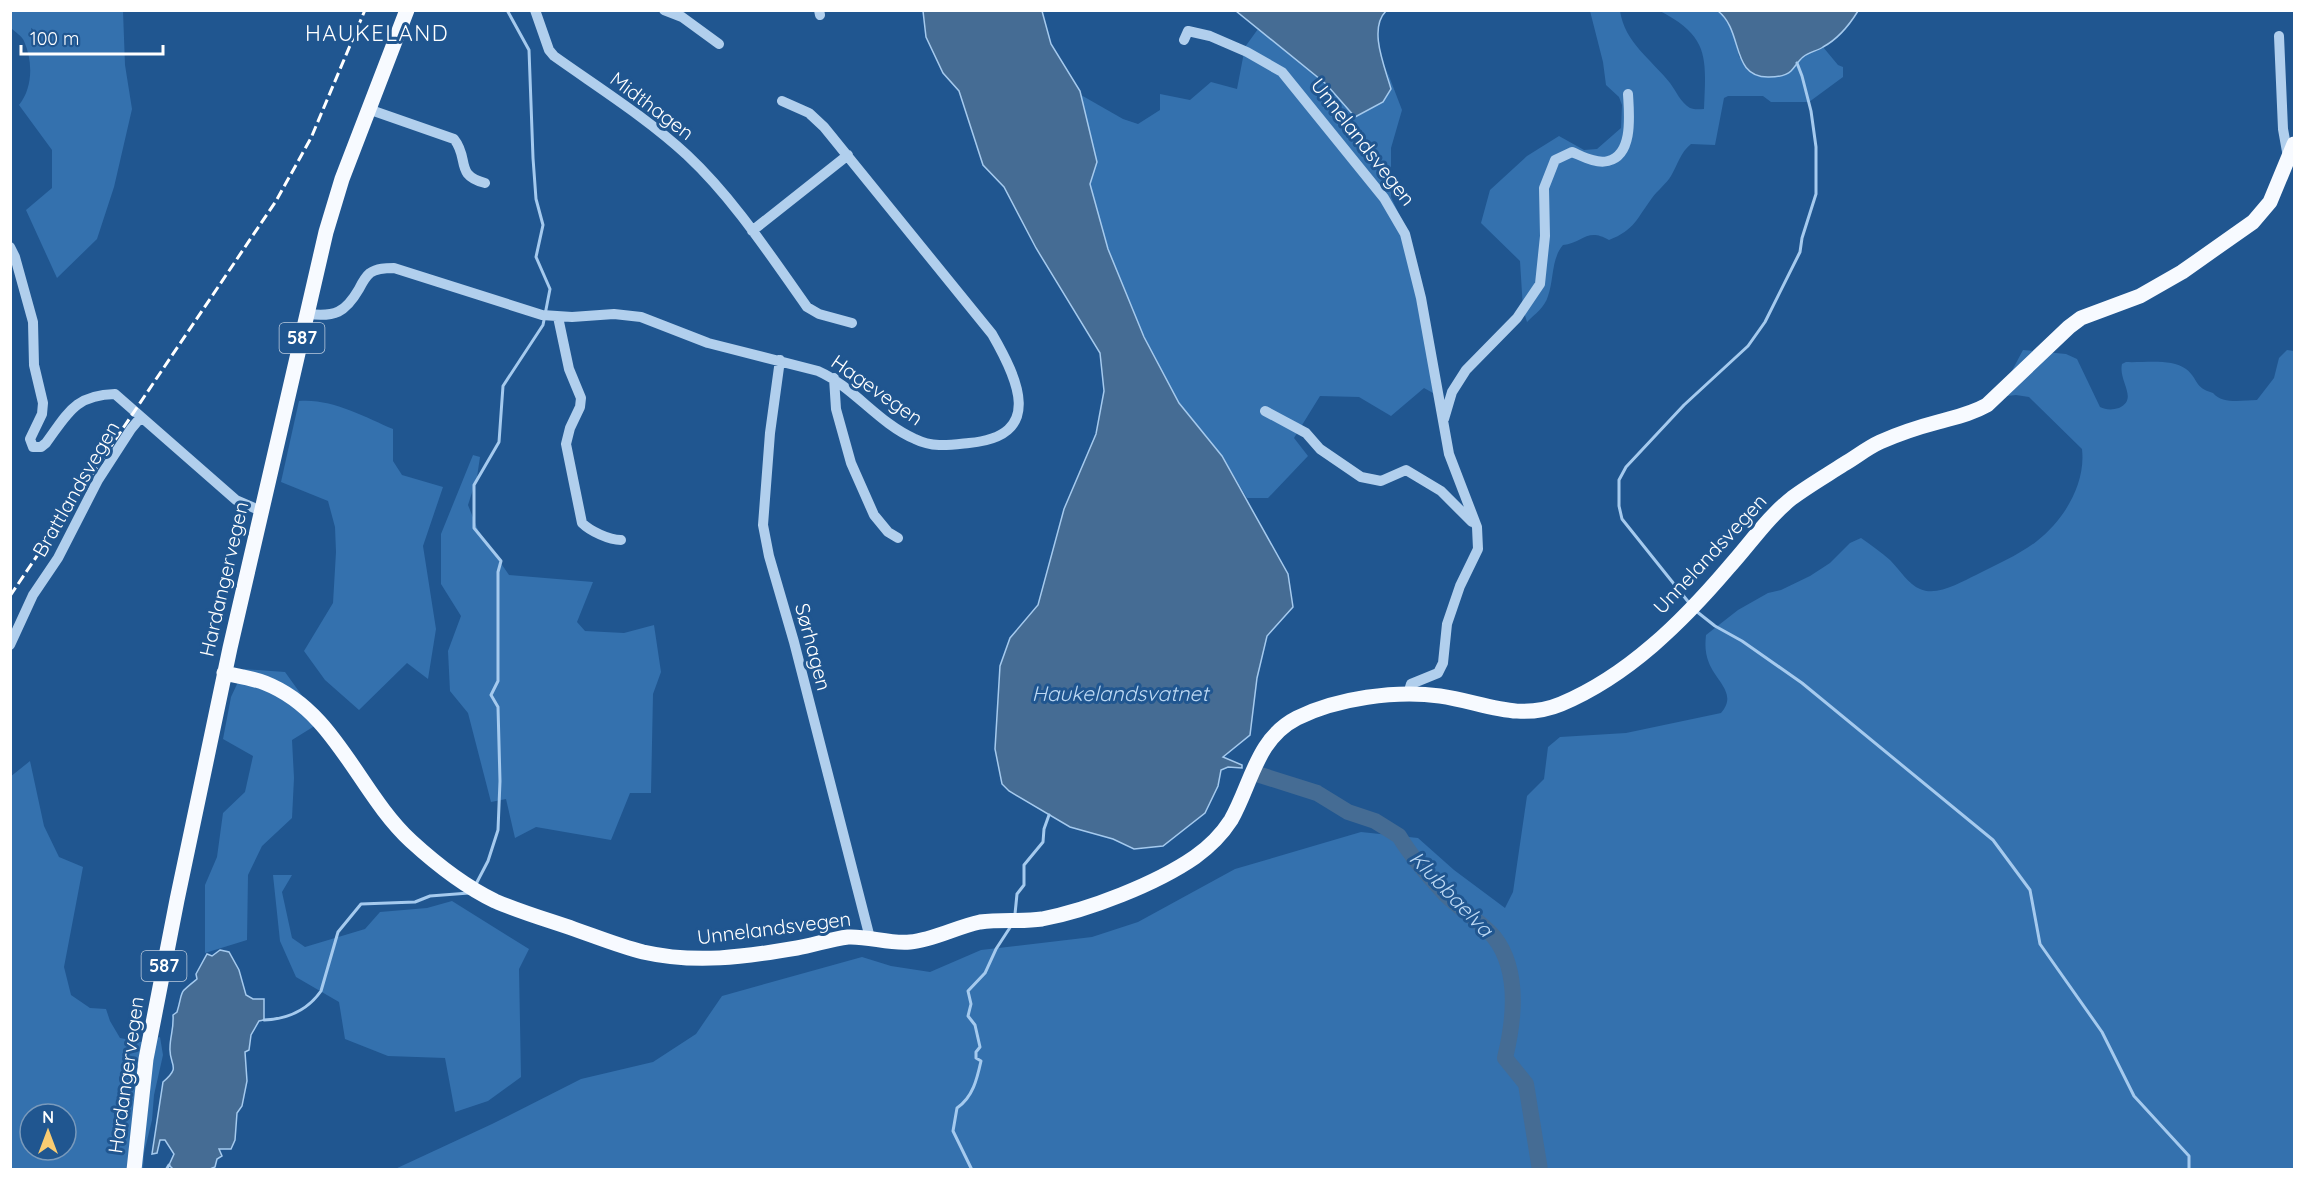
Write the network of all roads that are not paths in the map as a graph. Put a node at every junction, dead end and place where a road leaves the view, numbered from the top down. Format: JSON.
{"nodes":[{"id":1,"x":407,"y":10,"type":"edge"},
{"id":2,"x":535,"y":10,"type":"edge"},
{"id":3,"x":664,"y":10,"type":"edge"},
{"id":4,"x":2278,"y":36,"type":"dead end"},
{"id":5,"x":1184,"y":40,"type":"dead end"},
{"id":6,"x":719,"y":44,"type":"dead end"},
{"id":7,"x":1628,"y":94,"type":"dead end"},
{"id":8,"x":782,"y":101,"type":"dead end"},
{"id":9,"x":368,"y":109,"type":"junction"},
{"id":10,"x":2295,"y":144,"type":"edge"},
{"id":11,"x":848,"y":155,"type":"junction"},
{"id":12,"x":2288,"y":160,"type":"junction"},
{"id":13,"x":485,"y":183,"type":"dead end"},
{"id":14,"x":752,"y":231,"type":"junction"},
{"id":15,"x":10,"y":247,"type":"edge"},
{"id":16,"x":308,"y":315,"type":"junction"},
{"id":17,"x":550,"y":316,"type":"junction"},
{"id":18,"x":852,"y":323,"type":"dead end"},
{"id":19,"x":780,"y":360,"type":"junction"},
{"id":20,"x":834,"y":378,"type":"junction"},
{"id":21,"x":1265,"y":411,"type":"dead end"},
{"id":22,"x":141,"y":417,"type":"junction"},
{"id":23,"x":1443,"y":422,"type":"junction"},
{"id":24,"x":261,"y":511,"type":"junction"},
{"id":25,"x":1477,"y":526,"type":"junction"},
{"id":26,"x":898,"y":538,"type":"dead end"},
{"id":27,"x":621,"y":540,"type":"dead end"},
{"id":28,"x":10,"y":645,"type":"edge"},
{"id":29,"x":224,"y":673,"type":"junction"},
{"id":30,"x":1408,"y":694,"type":"junction"},
{"id":31,"x":870,"y":938,"type":"junction"},
{"id":32,"x":134,"y":1170,"type":"edge"}],
"edges":[{"from":1,"to":9,"type":"main road","name":"Hardangervegen","number":"587"},
{"from":2,"to":14,"type":"street","name":"Midthagen"},
{"from":3,"to":6,"type":"street"},
{"from":4,"to":12,"type":"street"},
{"from":5,"to":23,"type":"street","name":"Unnelandsvegen"},
{"from":7,"to":23,"type":"street","name":"Unnelandsvegen"},
{"from":8,"to":11,"type":"street","name":"Hagevegen"},
{"from":9,"to":13,"type":"street"},
{"from":9,"to":16,"type":"main road","name":"Hardangervegen","number":"587"},
{"from":10,"to":12,"type":"main road","name":"Unnelandsvegen"},
{"from":11,"to":14,"type":"street"},
{"from":11,"to":20,"type":"street","name":"Hagevegen"},
{"from":12,"to":30,"type":"main road","name":"Unnelandsvegen"},
{"from":14,"to":18,"type":"street","name":"Midthagen"},
{"from":15,"to":22,"type":"street"},
{"from":16,"to":17,"type":"street","name":"Hagevegen"},
{"from":16,"to":24,"type":"main road","name":"Hardangervegen","number":"587"},
{"from":17,"to":19,"type":"street","name":"Hagevegen"},
{"from":17,"to":27,"type":"street"},
{"from":19,"to":20,"type":"street","name":"Hagevegen"},
{"from":19,"to":31,"type":"street","name":"Sørhagen"},
{"from":20,"to":26,"type":"street"},
{"from":21,"to":25,"type":"street"},
{"from":22,"to":24,"type":"street"},
{"from":22,"to":28,"type":"street","name":"Brattlandsvegen"},
{"from":23,"to":25,"type":"street","name":"Unnelandsvegen"},
{"from":24,"to":29,"type":"main road","name":"Hardangervegen","number":"587"},
{"from":25,"to":30,"type":"street","name":"Unnelandsvegen"},
{"from":29,"to":31,"type":"main road","name":"Unnelandsvegen"},
{"from":29,"to":32,"type":"main road","name":"Hardangervegen","number":"587"},
{"from":30,"to":31,"type":"main road","name":"Unnelandsvegen"}]}
